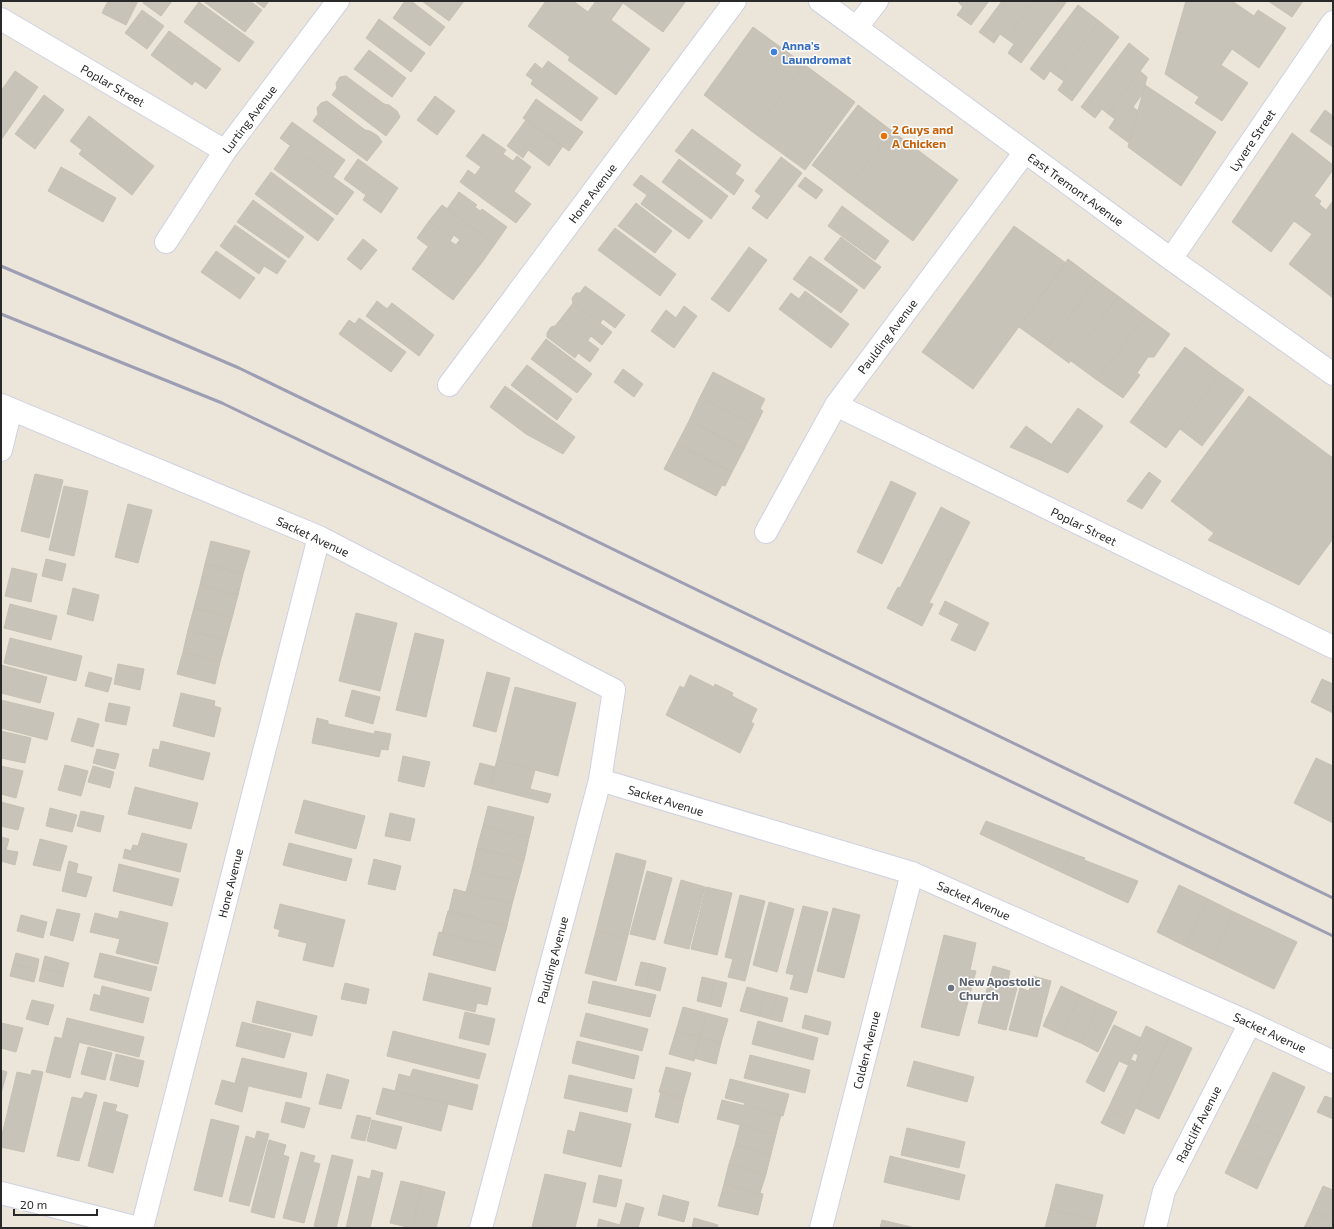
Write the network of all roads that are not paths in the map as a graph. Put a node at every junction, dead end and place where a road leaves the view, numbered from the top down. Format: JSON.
{"nodes":[{"id":1,"x":338,"y":1,"type":"edge"},
{"id":2,"x":735,"y":1,"type":"edge"},
{"id":3,"x":820,"y":1,"type":"edge"},
{"id":4,"x":877,"y":1,"type":"edge"},
{"id":5,"x":1,"y":19,"type":"edge"},
{"id":6,"x":1333,"y":22,"type":"edge"},
{"id":7,"x":856,"y":27,"type":"junction"},
{"id":8,"x":225,"y":151,"type":"junction"},
{"id":9,"x":1025,"y":152,"type":"junction"},
{"id":10,"x":166,"y":242,"type":"dead end"},
{"id":11,"x":1171,"y":259,"type":"junction"},
{"id":12,"x":1333,"y":374,"type":"edge"},
{"id":13,"x":450,"y":385,"type":"dead end"},
{"id":14,"x":836,"y":404,"type":"junction"},
{"id":15,"x":6,"y":407,"type":"edge"},
{"id":16,"x":1,"y":450,"type":"edge"},
{"id":17,"x":766,"y":532,"type":"dead end"},
{"id":18,"x":319,"y":537,"type":"junction"},
{"id":19,"x":1333,"y":647,"type":"edge"},
{"id":20,"x":614,"y":690,"type":"joint"},
{"id":21,"x":600,"y":780,"type":"junction"},
{"id":22,"x":912,"y":873,"type":"junction"},
{"id":23,"x":1250,"y":1023,"type":"junction"},
{"id":24,"x":1333,"y":1062,"type":"edge"},
{"id":25,"x":1,"y":1193,"type":"edge"},
{"id":26,"x":138,"y":1228,"type":"edge"},
{"id":27,"x":142,"y":1228,"type":"edge"},
{"id":28,"x":481,"y":1228,"type":"edge"},
{"id":29,"x":820,"y":1228,"type":"edge"},
{"id":30,"x":1155,"y":1228,"type":"edge"}],
"edges":[{"from":1,"to":8,"type":"street","name":"Lurting Avenue"},
{"from":2,"to":13,"type":"street","name":"Hone Avenue"},
{"from":3,"to":7,"type":"street","name":"East Tremont Avenue"},
{"from":4,"to":7,"type":"street"},
{"from":5,"to":8,"type":"street","name":"Poplar Street"},
{"from":6,"to":11,"type":"street","name":"Lyvere Street"},
{"from":7,"to":9,"type":"street","name":"East Tremont Avenue"},
{"from":8,"to":10,"type":"street","name":"Lurting Avenue"},
{"from":9,"to":11,"type":"street","name":"East Tremont Avenue"},
{"from":9,"to":14,"type":"street","name":"Paulding Avenue"},
{"from":11,"to":12,"type":"street","name":"East Tremont Avenue"},
{"from":14,"to":17,"type":"street","name":"Paulding Avenue"},
{"from":14,"to":19,"type":"street","name":"Poplar Street"},
{"from":15,"to":16,"type":"street"},
{"from":15,"to":18,"type":"street","name":"Sacket Avenue"},
{"from":18,"to":20,"type":"street","name":"Sacket Avenue"},
{"from":18,"to":27,"type":"street","name":"Hone Avenue"},
{"from":20,"to":21,"type":"street","name":"Paulding Avenue"},
{"from":21,"to":22,"type":"street","name":"Sacket Avenue"},
{"from":21,"to":28,"type":"street","name":"Paulding Avenue"},
{"from":22,"to":23,"type":"street","name":"Sacket Avenue"},
{"from":22,"to":29,"type":"street","name":"Colden Avenue"},
{"from":23,"to":24,"type":"street","name":"Sacket Avenue"},
{"from":23,"to":30,"type":"street","name":"Radcliff Avenue"},
{"from":25,"to":26,"type":"street"}]}
